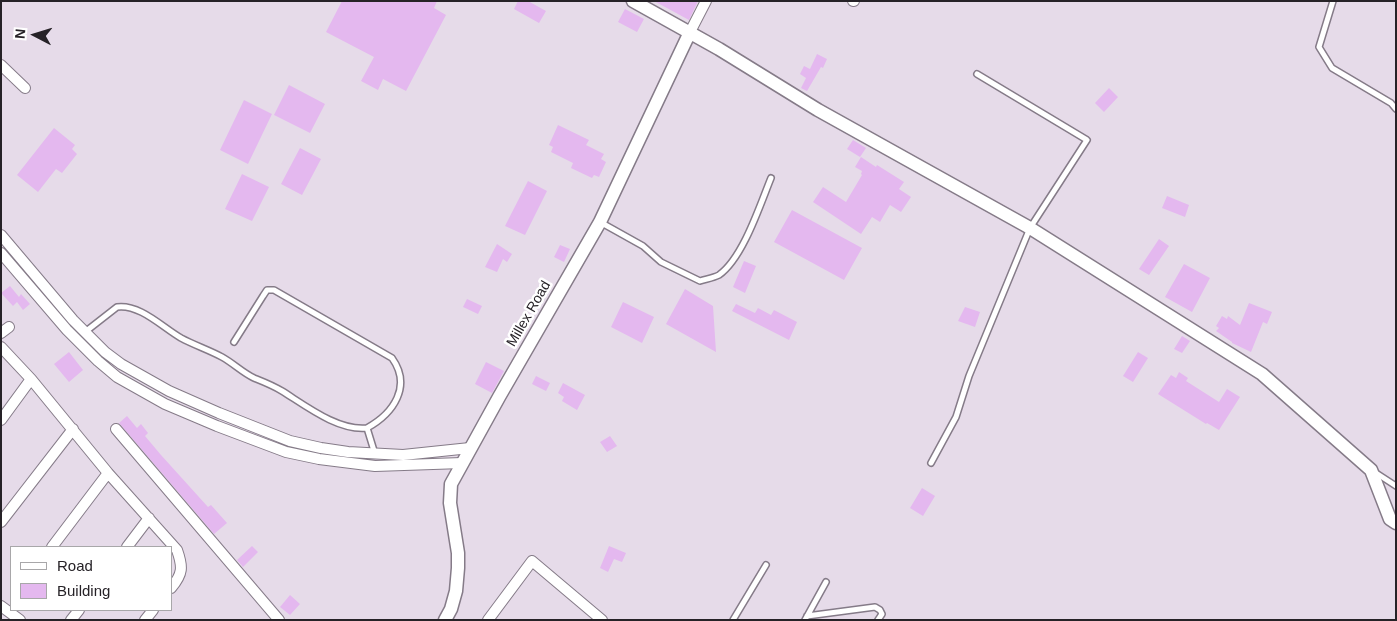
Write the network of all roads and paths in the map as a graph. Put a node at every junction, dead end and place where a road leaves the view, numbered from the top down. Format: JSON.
{"nodes":[{"id":1,"x":633,"y":1,"type":"edge"},
{"id":2,"x":706,"y":1,"type":"edge"},
{"id":3,"x":1333,"y":1,"type":"edge"},
{"id":4,"x":690,"y":32,"type":"junction"},
{"id":5,"x":1,"y":65,"type":"edge"},
{"id":6,"x":977,"y":74,"type":"dead end"},
{"id":7,"x":25,"y":88,"type":"dead end"},
{"id":8,"x":1396,"y":109,"type":"edge"},
{"id":9,"x":771,"y":178,"type":"dead end"},
{"id":10,"x":600,"y":222,"type":"junction"},
{"id":11,"x":1030,"y":228,"type":"junction"},
{"id":12,"x":1,"y":235,"type":"edge"},
{"id":13,"x":1,"y":253,"type":"edge"},
{"id":14,"x":85,"y":332,"type":"junction"},
{"id":15,"x":234,"y":342,"type":"dead end"},
{"id":16,"x":1,"y":347,"type":"edge"},
{"id":17,"x":31,"y":380,"type":"junction"},
{"id":18,"x":1,"y":420,"type":"edge"},
{"id":19,"x":116,"y":428,"type":"dead end"},
{"id":20,"x":367,"y":428,"type":"junction"},
{"id":21,"x":73,"y":429,"type":"junction"},
{"id":22,"x":470,"y":448,"type":"junction"},
{"id":23,"x":375,"y":454,"type":"junction"},
{"id":24,"x":462,"y":463,"type":"junction"},
{"id":25,"x":931,"y":463,"type":"dead end"},
{"id":26,"x":1371,"y":470,"type":"junction"},
{"id":27,"x":108,"y":472,"type":"junction"},
{"id":28,"x":1396,"y":486,"type":"edge"},
{"id":29,"x":149,"y":518,"type":"junction"},
{"id":30,"x":1,"y":522,"type":"edge"},
{"id":31,"x":1396,"y":523,"type":"edge"},
{"id":32,"x":53,"y":546,"type":"edge"},
{"id":33,"x":127,"y":546,"type":"edge"},
{"id":34,"x":766,"y":566,"type":"dead end"},
{"id":35,"x":826,"y":582,"type":"dead end"},
{"id":36,"x":172,"y":587,"type":"edge"},
{"id":37,"x":11,"y":611,"type":"edge"},
{"id":38,"x":806,"y":618,"type":"edge"},
{"id":39,"x":20,"y":620,"type":"edge"},
{"id":40,"x":279,"y":620,"type":"edge"},
{"id":41,"x":445,"y":620,"type":"edge"},
{"id":42,"x":488,"y":620,"type":"edge"},
{"id":43,"x":602,"y":620,"type":"edge"},
{"id":44,"x":733,"y":620,"type":"edge"},
{"id":45,"x":878,"y":620,"type":"edge"}],
"edges":[{"from":1,"to":4,"type":"street"},
{"from":2,"to":4,"type":"street"},
{"from":3,"to":8,"type":"lane"},
{"from":4,"to":10,"type":"street","name":"Millex Road"},
{"from":4,"to":11,"type":"street"},
{"from":5,"to":7,"type":"street"},
{"from":6,"to":11,"type":"lane"},
{"from":9,"to":10,"type":"lane"},
{"from":10,"to":22,"type":"street","name":"Millex Road"},
{"from":11,"to":25,"type":"lane"},
{"from":11,"to":26,"type":"street"},
{"from":12,"to":14,"type":"street"},
{"from":13,"to":24,"type":"street"},
{"from":14,"to":20,"type":"lane"},
{"from":14,"to":23,"type":"street"},
{"from":15,"to":20,"type":"lane"},
{"from":16,"to":17,"type":"street"},
{"from":17,"to":18,"type":"street"},
{"from":17,"to":21,"type":"street"},
{"from":19,"to":40,"type":"street"},
{"from":20,"to":23,"type":"lane"},
{"from":21,"to":27,"type":"street"},
{"from":21,"to":30,"type":"street"},
{"from":22,"to":23,"type":"street"},
{"from":22,"to":24,"type":"street","name":"Millex Road"},
{"from":24,"to":41,"type":"street","name":"Millex Road"},
{"from":26,"to":28,"type":"lane"},
{"from":26,"to":31,"type":"street"},
{"from":27,"to":29,"type":"street"},
{"from":27,"to":32,"type":"street"},
{"from":29,"to":33,"type":"street"},
{"from":29,"to":36,"type":"street"},
{"from":34,"to":44,"type":"lane"},
{"from":35,"to":38,"type":"lane"},
{"from":37,"to":39,"type":"street"},
{"from":38,"to":45,"type":"lane"},
{"from":42,"to":43,"type":"street"}]}
